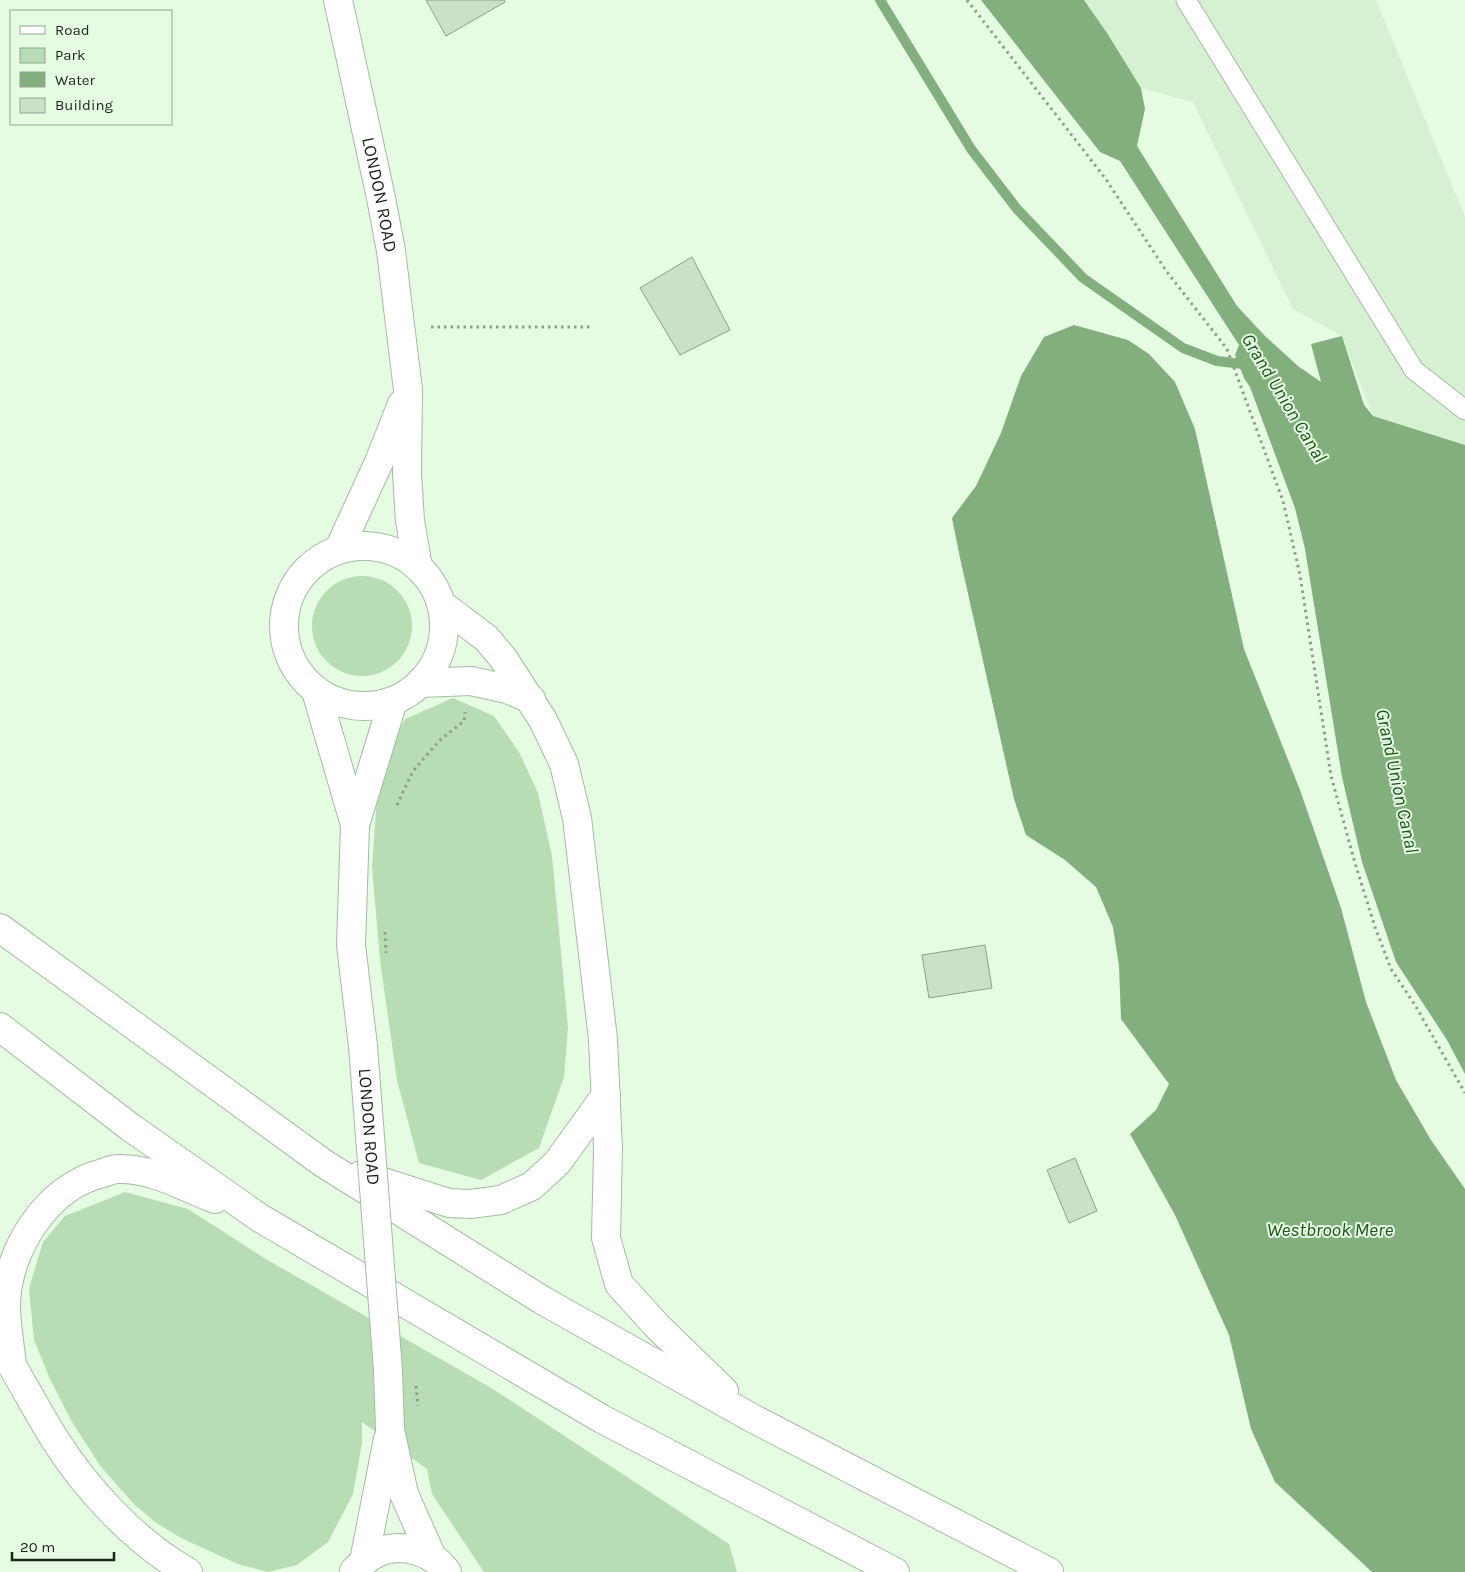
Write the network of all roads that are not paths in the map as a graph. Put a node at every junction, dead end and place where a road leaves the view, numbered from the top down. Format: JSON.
{"nodes":[{"id":1,"x":338,"y":0,"type":"edge"},
{"id":2,"x":1186,"y":0,"type":"edge"},
{"id":3,"x":408,"y":390,"type":"junction"},
{"id":4,"x":1465,"y":410,"type":"edge"},
{"id":5,"x":339,"y":549,"type":"junction"},
{"id":6,"x":418,"y":567,"type":"junction"},
{"id":7,"x":441,"y":604,"type":"junction"},
{"id":8,"x":420,"y":684,"type":"junction"},
{"id":9,"x":316,"y":691,"type":"junction"},
{"id":10,"x":531,"y":699,"type":"junction"},
{"id":11,"x":393,"y":701,"type":"junction"},
{"id":12,"x":356,"y":825,"type":"junction"},
{"id":13,"x":0,"y":928,"type":"edge"},
{"id":14,"x":0,"y":1027,"type":"edge"},
{"id":15,"x":606,"y":1095,"type":"junction"},
{"id":16,"x":323,"y":1163,"type":"junction"},
{"id":17,"x":260,"y":1218,"type":"junction"},
{"id":18,"x":6,"y":1355,"type":"edge"},
{"id":19,"x":752,"y":1418,"type":"junction"},
{"id":20,"x":390,"y":1430,"type":"junction"},
{"id":21,"x":439,"y":1565,"type":"edge"},
{"id":22,"x":358,"y":1566,"type":"edge"},
{"id":23,"x":188,"y":1572,"type":"edge"},
{"id":24,"x":895,"y":1572,"type":"edge"},
{"id":25,"x":1048,"y":1572,"type":"edge"}],
"edges":[{"from":1,"to":3,"type":"main road","name":"LONDON ROAD"},
{"from":2,"to":4,"type":"lane"},
{"from":3,"to":5,"type":"main road","name":"LONDON ROAD"},
{"from":3,"to":6,"type":"main road","name":"LONDON ROAD"},
{"from":5,"to":6,"type":"main road"},
{"from":5,"to":9,"type":"main road"},
{"from":6,"to":7,"type":"main road"},
{"from":7,"to":8,"type":"main road"},
{"from":7,"to":10,"type":"main road"},
{"from":8,"to":10,"type":"main road"},
{"from":8,"to":11,"type":"main road"},
{"from":9,"to":11,"type":"main road"},
{"from":9,"to":12,"type":"main road","name":"LONDON ROAD"},
{"from":10,"to":15,"type":"main road"},
{"from":11,"to":12,"type":"main road","name":"LONDON ROAD"},
{"from":12,"to":20,"type":"main road","name":"LONDON ROAD","bridge":true},
{"from":13,"to":16,"type":"main road"},
{"from":14,"to":17,"type":"main road"},
{"from":15,"to":16,"type":"main road"},
{"from":15,"to":19,"type":"main road"},
{"from":16,"to":19,"type":"main road"},
{"from":17,"to":18,"type":"main road"},
{"from":17,"to":24,"type":"main road"},
{"from":18,"to":23,"type":"main road"},
{"from":19,"to":25,"type":"main road"},
{"from":20,"to":21,"type":"main road","name":"LONDON ROAD"},
{"from":20,"to":22,"type":"main road","name":"LONDON ROAD"},
{"from":21,"to":22,"type":"main road"}]}
